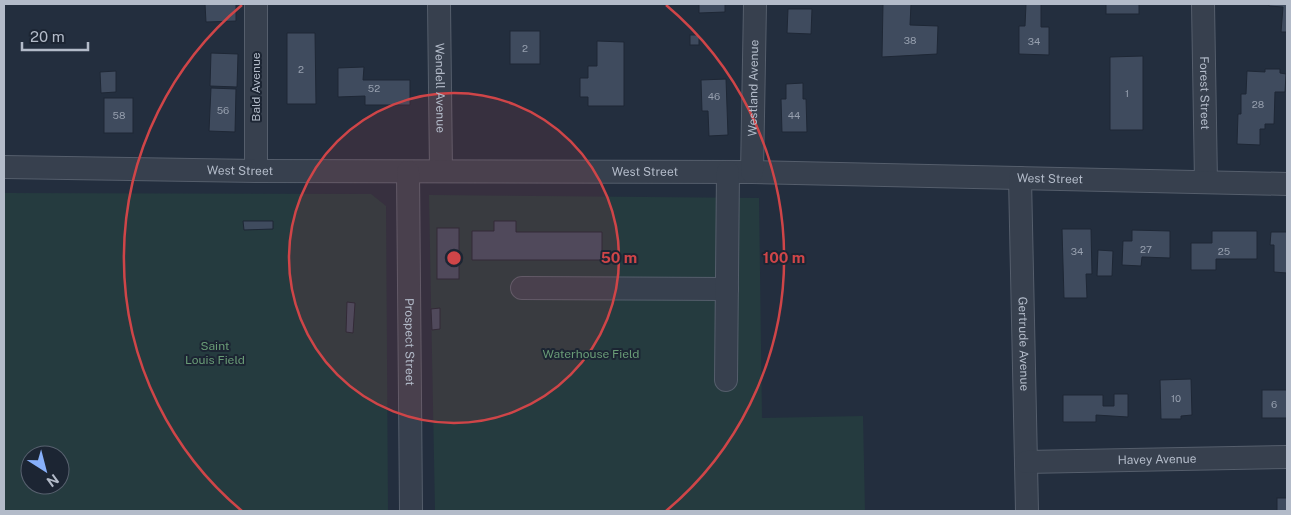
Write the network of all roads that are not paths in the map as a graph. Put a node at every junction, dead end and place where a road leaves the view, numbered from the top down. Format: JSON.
{"nodes":[{"id":1,"x":256,"y":4,"type":"edge"},
{"id":2,"x":439,"y":4,"type":"edge"},
{"id":3,"x":755,"y":4,"type":"edge"},
{"id":4,"x":1203,"y":4,"type":"edge"},
{"id":5,"x":4,"y":167,"type":"edge"},
{"id":6,"x":256,"y":170,"type":"junction"},
{"id":7,"x":441,"y":171,"type":"junction"},
{"id":8,"x":408,"y":172,"type":"junction"},
{"id":9,"x":728,"y":172,"type":"junction"},
{"id":10,"x":752,"y":172,"type":"junction"},
{"id":11,"x":1020,"y":178,"type":"junction"},
{"id":12,"x":1206,"y":182,"type":"junction"},
{"id":13,"x":1287,"y":184,"type":"edge"},
{"id":14,"x":522,"y":288,"type":"dead end"},
{"id":15,"x":727,"y":289,"type":"junction"},
{"id":16,"x":726,"y":380,"type":"dead end"},
{"id":17,"x":1287,"y":457,"type":"edge"},
{"id":18,"x":1026,"y":462,"type":"junction"},
{"id":19,"x":411,"y":511,"type":"edge"},
{"id":20,"x":1027,"y":511,"type":"edge"}],
"edges":[{"from":1,"to":6,"type":"street","name":"Bald Avenue"},
{"from":2,"to":7,"type":"street","name":"Wendell Avenue"},
{"from":3,"to":10,"type":"street","name":"Westland Avenue"},
{"from":4,"to":12,"type":"street","name":"Forest Street"},
{"from":5,"to":6,"type":"street","name":"West Street"},
{"from":6,"to":8,"type":"street","name":"West Street"},
{"from":7,"to":8,"type":"street","name":"West Street"},
{"from":7,"to":9,"type":"street","name":"West Street"},
{"from":8,"to":19,"type":"street","name":"Prospect Street"},
{"from":9,"to":10,"type":"street","name":"West Street"},
{"from":9,"to":15,"type":"street"},
{"from":10,"to":11,"type":"street","name":"West Street"},
{"from":11,"to":12,"type":"street","name":"West Street"},
{"from":11,"to":18,"type":"street","name":"Gertrude Avenue"},
{"from":12,"to":13,"type":"street","name":"West Street"},
{"from":14,"to":15,"type":"street"},
{"from":15,"to":16,"type":"street"},
{"from":17,"to":18,"type":"street","name":"Havey Avenue"},
{"from":18,"to":20,"type":"street","name":"Gertrude Avenue"}]}
